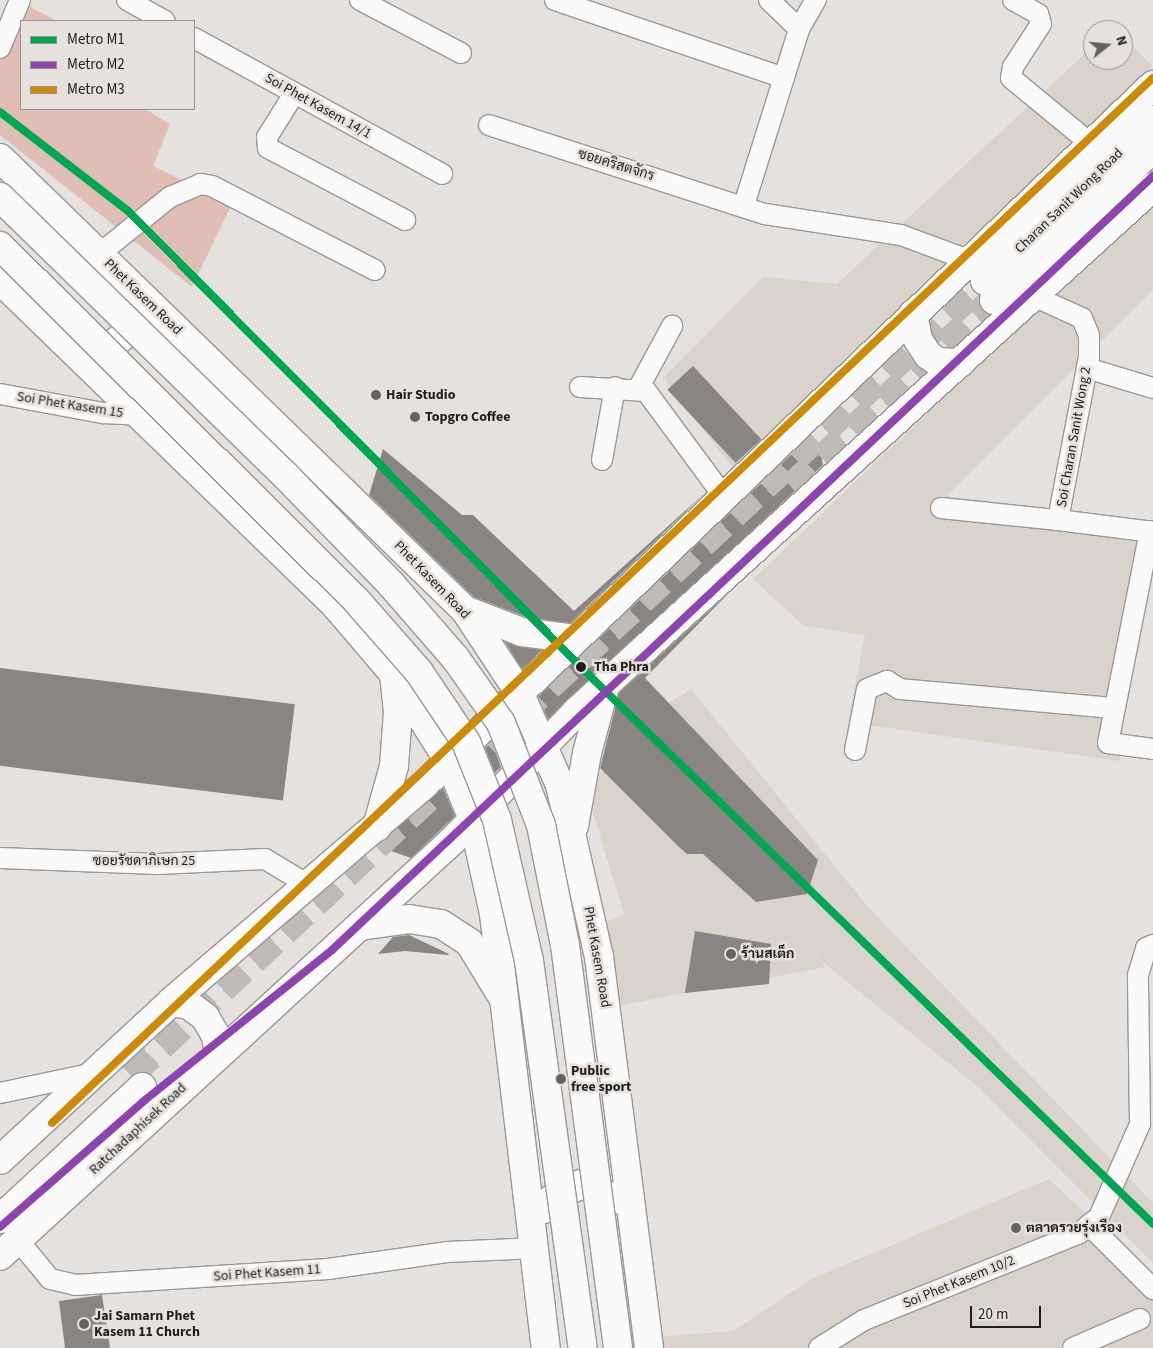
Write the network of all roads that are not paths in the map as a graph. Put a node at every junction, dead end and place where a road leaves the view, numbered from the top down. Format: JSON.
{"nodes":[{"id":1,"x":20,"y":0,"type":"edge"},
{"id":2,"x":127,"y":0,"type":"edge"},
{"id":3,"x":360,"y":0,"type":"edge"},
{"id":4,"x":555,"y":0,"type":"edge"},
{"id":5,"x":769,"y":0,"type":"edge"},
{"id":6,"x":816,"y":0,"type":"edge"},
{"id":7,"x":1013,"y":0,"type":"edge"},
{"id":8,"x":163,"y":20,"type":"edge"},
{"id":9,"x":799,"y":28,"type":"junction"},
{"id":10,"x":195,"y":39,"type":"edge"},
{"id":11,"x":0,"y":48,"type":"edge"},
{"id":12,"x":461,"y":53,"type":"dead end"},
{"id":13,"x":784,"y":78,"type":"junction"},
{"id":14,"x":1153,"y":86,"type":"edge"},
{"id":15,"x":294,"y":94,"type":"junction"},
{"id":16,"x":1153,"y":120,"type":"edge"},
{"id":17,"x":489,"y":126,"type":"dead end"},
{"id":18,"x":1091,"y":144,"type":"junction"},
{"id":19,"x":1153,"y":148,"type":"edge"},
{"id":20,"x":0,"y":158,"type":"edge"},
{"id":21,"x":442,"y":174,"type":"dead end"},
{"id":22,"x":1153,"y":187,"type":"edge"},
{"id":23,"x":0,"y":197,"type":"edge"},
{"id":24,"x":744,"y":205,"type":"junction"},
{"id":25,"x":405,"y":220,"type":"dead end"},
{"id":26,"x":0,"y":246,"type":"edge"},
{"id":27,"x":98,"y":255,"type":"junction"},
{"id":28,"x":968,"y":260,"type":"junction"},
{"id":29,"x":375,"y":270,"type":"dead end"},
{"id":30,"x":122,"y":278,"type":"junction"},
{"id":31,"x":0,"y":280,"type":"edge"},
{"id":32,"x":1031,"y":295,"type":"junction"},
{"id":33,"x":913,"y":314,"type":"junction"},
{"id":34,"x":672,"y":326,"type":"dead end"},
{"id":35,"x":59,"y":337,"type":"junction"},
{"id":36,"x":960,"y":363,"type":"junction"},
{"id":37,"x":1086,"y":368,"type":"junction"},
{"id":38,"x":615,"y":387,"type":"junction"},
{"id":39,"x":580,"y":388,"type":"dead end"},
{"id":40,"x":1153,"y":388,"type":"edge"},
{"id":41,"x":638,"y":389,"type":"junction"},
{"id":42,"x":0,"y":394,"type":"edge"},
{"id":43,"x":139,"y":415,"type":"junction"},
{"id":44,"x":602,"y":460,"type":"dead end"},
{"id":45,"x":726,"y":498,"type":"junction"},
{"id":46,"x":941,"y":508,"type":"dead end"},
{"id":47,"x":1058,"y":520,"type":"junction"},
{"id":48,"x":1151,"y":532,"type":"edge"},
{"id":49,"x":465,"y":610,"type":"junction"},
{"id":50,"x":575,"y":639,"type":"junction"},
{"id":51,"x":394,"y":674,"type":"junction"},
{"id":52,"x":605,"y":686,"type":"junction"},
{"id":53,"x":519,"y":692,"type":"junction"},
{"id":54,"x":1114,"y":708,"type":"junction"},
{"id":55,"x":544,"y":744,"type":"junction"},
{"id":56,"x":1153,"y":749,"type":"edge"},
{"id":57,"x":855,"y":750,"type":"dead end"},
{"id":58,"x":449,"y":761,"type":"junction"},
{"id":59,"x":473,"y":819,"type":"junction"},
{"id":60,"x":377,"y":827,"type":"junction"},
{"id":61,"x":573,"y":830,"type":"junction"},
{"id":62,"x":0,"y":858,"type":"edge"},
{"id":63,"x":310,"y":886,"type":"junction"},
{"id":64,"x":360,"y":926,"type":"junction"},
{"id":65,"x":1153,"y":945,"type":"edge"},
{"id":66,"x":171,"y":1002,"type":"junction"},
{"id":67,"x":507,"y":1005,"type":"junction"},
{"id":68,"x":219,"y":1054,"type":"junction"},
{"id":69,"x":98,"y":1073,"type":"junction"},
{"id":70,"x":0,"y":1093,"type":"edge"},
{"id":71,"x":0,"y":1160,"type":"edge"},
{"id":72,"x":0,"y":1195,"type":"edge"},
{"id":73,"x":632,"y":1215,"type":"junction"},
{"id":74,"x":0,"y":1219,"type":"edge"},
{"id":75,"x":1089,"y":1225,"type":"junction"},
{"id":76,"x":534,"y":1236,"type":"junction"},
{"id":77,"x":9,"y":1248,"type":"edge"},
{"id":78,"x":1153,"y":1289,"type":"edge"},
{"id":79,"x":1140,"y":1319,"type":"dead end"},
{"id":80,"x":832,"y":1344,"type":"edge"},
{"id":81,"x":546,"y":1348,"type":"edge"},
{"id":82,"x":583,"y":1348,"type":"edge"},
{"id":83,"x":618,"y":1348,"type":"edge"},
{"id":84,"x":649,"y":1348,"type":"edge"},
{"id":85,"x":1073,"y":1348,"type":"edge"}],
"edges":[{"from":1,"to":11,"type":"street"},
{"from":2,"to":8,"type":"street"},
{"from":3,"to":12,"type":"street"},
{"from":4,"to":13,"type":"street"},
{"from":5,"to":9,"type":"street"},
{"from":6,"to":9,"type":"street"},
{"from":7,"to":18,"type":"street"},
{"from":9,"to":13,"type":"street"},
{"from":10,"to":15,"type":"street","name":"Soi Phet Kasem 14/1"},
{"from":13,"to":24,"type":"street"},
{"from":14,"to":18,"type":"main road","name":"Charan Sanit Wong Road"},
{"from":15,"to":21,"type":"street","name":"Soi Phet Kasem 14/1"},
{"from":15,"to":25,"type":"street"},
{"from":16,"to":19,"type":"main road","name":"Charan Sanit Wong Road"},
{"from":17,"to":24,"type":"street","name":"ซอยคริสตจักร"},
{"from":18,"to":28,"type":"main road","name":"Charan Sanit Wong Road"},
{"from":20,"to":27,"type":"main road","name":"Phet Kasem Road"},
{"from":22,"to":32,"type":"main road"},
{"from":23,"to":83,"type":"main road","name":"Phet Kasem Road","bridge":true},
{"from":24,"to":28,"type":"street","name":"ซอยคริสตจักร"},
{"from":26,"to":82,"type":"main road","bridge":true},
{"from":27,"to":29,"type":"street"},
{"from":27,"to":30,"type":"main road","name":"Phet Kasem Road"},
{"from":28,"to":33,"type":"main road","name":"Charan Sanit Wong Road"},
{"from":30,"to":35,"type":"main road"},
{"from":30,"to":49,"type":"main road","name":"Phet Kasem Road"},
{"from":31,"to":35,"type":"main road"},
{"from":32,"to":36,"type":"main road"},
{"from":32,"to":37,"type":"street","name":"Soi Charan Sanit Wong 2"},
{"from":33,"to":36,"type":"main road"},
{"from":33,"to":45,"type":"main road","name":"Charan Sanit Wong Road"},
{"from":34,"to":41,"type":"street"},
{"from":35,"to":43,"type":"main road"},
{"from":36,"to":52,"type":"main road"},
{"from":37,"to":40,"type":"street"},
{"from":37,"to":47,"type":"street","name":"Soi Charan Sanit Wong 2"},
{"from":38,"to":39,"type":"street"},
{"from":38,"to":41,"type":"street"},
{"from":38,"to":44,"type":"street"},
{"from":41,"to":45,"type":"street"},
{"from":42,"to":43,"type":"street","name":"Soi Phet Kasem 15"},
{"from":43,"to":51,"type":"main road"},
{"from":45,"to":50,"type":"main road","name":"Charan Sanit Wong Road"},
{"from":46,"to":47,"type":"street"},
{"from":47,"to":48,"type":"street","name":"Soi Charan Sanit Wong 2"},
{"from":48,"to":54,"type":"street"},
{"from":49,"to":50,"type":"main road"},
{"from":49,"to":53,"type":"main road","name":"Phet Kasem Road"},
{"from":50,"to":53,"type":"main road","name":"Charan Sanit Wong Road"},
{"from":51,"to":58,"type":"main road"},
{"from":51,"to":60,"type":"main road"},
{"from":52,"to":55,"type":"main road"},
{"from":52,"to":61,"type":"main road"},
{"from":53,"to":55,"type":"main road","name":"Phet Kasem Road"},
{"from":53,"to":58,"type":"main road","name":"Charan Sanit Wong Road"},
{"from":54,"to":56,"type":"street"},
{"from":54,"to":57,"type":"street"},
{"from":55,"to":59,"type":"main road"},
{"from":55,"to":61,"type":"main road","name":"Phet Kasem Road"},
{"from":58,"to":59,"type":"main road"},
{"from":58,"to":60,"type":"main road"},
{"from":59,"to":64,"type":"main road","name":"Ratchadaphisek Road"},
{"from":59,"to":67,"type":"main road"},
{"from":60,"to":63,"type":"main road"},
{"from":61,"to":73,"type":"main road","name":"Phet Kasem Road"},
{"from":62,"to":63,"type":"street","name":"ซอยรัชดาภิเษก 25"},
{"from":63,"to":66,"type":"main road"},
{"from":64,"to":67,"type":"main road"},
{"from":64,"to":68,"type":"main road","name":"Ratchadaphisek Road"},
{"from":65,"to":75,"type":"street","name":"Soi Phet Kasem 10/2"},
{"from":66,"to":68,"type":"main road"},
{"from":66,"to":69,"type":"main road"},
{"from":67,"to":76,"type":"main road"},
{"from":68,"to":77,"type":"main road","name":"Ratchadaphisek Road"},
{"from":69,"to":70,"type":"street"},
{"from":69,"to":71,"type":"main road"},
{"from":72,"to":74,"type":"main road","name":"Ratchadaphisek Road"},
{"from":73,"to":76,"type":"main road"},
{"from":73,"to":84,"type":"main road","name":"Phet Kasem Road"},
{"from":75,"to":78,"type":"street"},
{"from":75,"to":80,"type":"street","name":"Soi Phet Kasem 10/2"},
{"from":76,"to":77,"type":"street","name":"Soi Phet Kasem 11"},
{"from":76,"to":81,"type":"main road"},
{"from":79,"to":85,"type":"street"}]}
